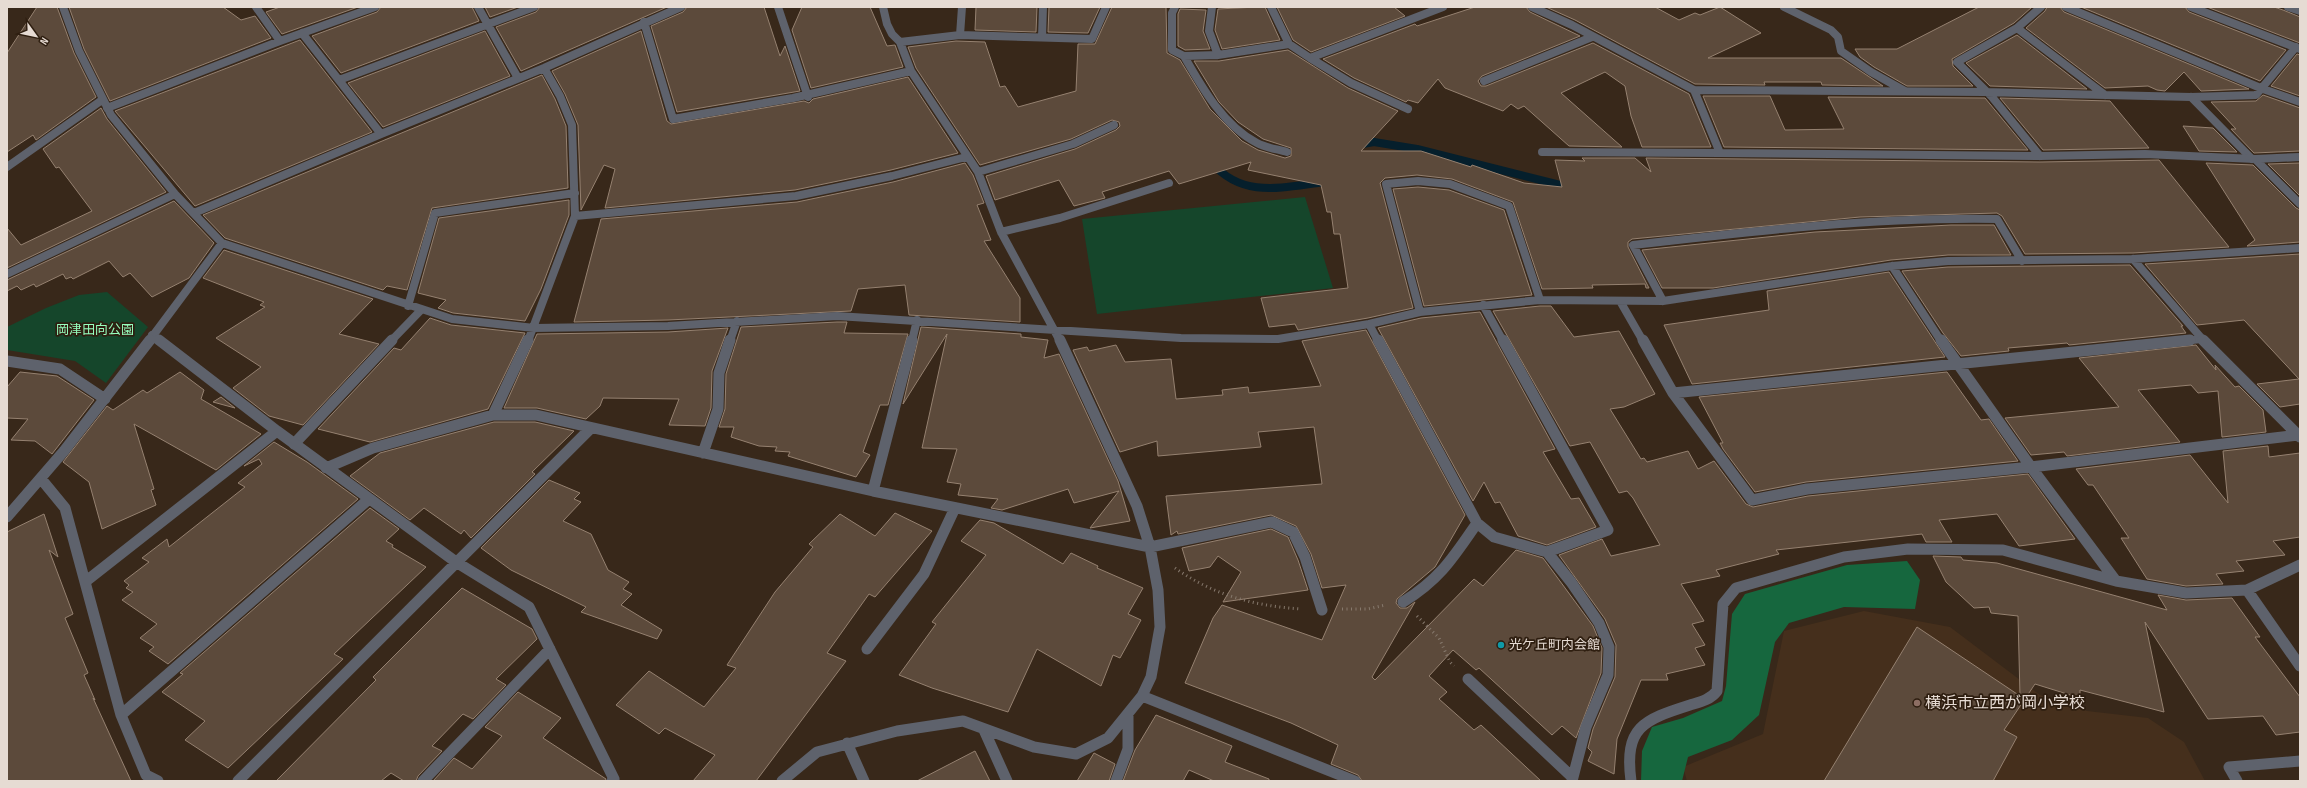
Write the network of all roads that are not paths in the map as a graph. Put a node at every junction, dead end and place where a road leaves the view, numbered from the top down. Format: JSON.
{"nodes":[{"id":1,"x":64,"y":7,"type":"edge"},
{"id":2,"x":256,"y":7,"type":"edge"},
{"id":3,"x":375,"y":7,"type":"edge"},
{"id":4,"x":478,"y":7,"type":"edge"},
{"id":5,"x":534,"y":7,"type":"edge"},
{"id":6,"x":681,"y":7,"type":"edge"},
{"id":7,"x":778,"y":7,"type":"edge"},
{"id":8,"x":883,"y":7,"type":"edge"},
{"id":9,"x":962,"y":7,"type":"edge"},
{"id":10,"x":1043,"y":7,"type":"edge"},
{"id":11,"x":1106,"y":7,"type":"edge"},
{"id":12,"x":1175,"y":7,"type":"edge"},
{"id":13,"x":1212,"y":7,"type":"edge"},
{"id":14,"x":1271,"y":7,"type":"edge"},
{"id":15,"x":1443,"y":7,"type":"edge"},
{"id":16,"x":1532,"y":7,"type":"edge"},
{"id":17,"x":1784,"y":7,"type":"edge"},
{"id":18,"x":2041,"y":7,"type":"edge"},
{"id":19,"x":2066,"y":7,"type":"edge"},
{"id":20,"x":2191,"y":7,"type":"edge"},
{"id":21,"x":2288,"y":7,"type":"edge"},
{"id":22,"x":2300,"y":11,"type":"edge"},
{"id":23,"x":644,"y":22,"type":"junction"},
{"id":24,"x":488,"y":24,"type":"junction"},
{"id":25,"x":2017,"y":28,"type":"junction"},
{"id":26,"x":302,"y":33,"type":"junction"},
{"id":27,"x":960,"y":35,"type":"junction"},
{"id":28,"x":1042,"y":37,"type":"junction"},
{"id":29,"x":1592,"y":37,"type":"junction"},
{"id":30,"x":280,"y":41,"type":"junction"},
{"id":31,"x":900,"y":42,"type":"junction"},
{"id":32,"x":1290,"y":44,"type":"junction"},
{"id":33,"x":2298,"y":48,"type":"edge"},
{"id":34,"x":1218,"y":55,"type":"junction"},
{"id":35,"x":1184,"y":56,"type":"junction"},
{"id":36,"x":1310,"y":58,"type":"junction"},
{"id":37,"x":544,"y":68,"type":"junction"},
{"id":38,"x":911,"y":71,"type":"junction"},
{"id":39,"x":518,"y":78,"type":"junction"},
{"id":40,"x":339,"y":80,"type":"junction"},
{"id":41,"x":1484,"y":81,"type":"dead end"},
{"id":42,"x":2263,"y":89,"type":"junction"},
{"id":43,"x":1694,"y":90,"type":"junction"},
{"id":44,"x":1907,"y":92,"type":"junction"},
{"id":45,"x":1984,"y":92,"type":"junction"},
{"id":46,"x":2105,"y":95,"type":"junction"},
{"id":47,"x":808,"y":97,"type":"junction"},
{"id":48,"x":2191,"y":97,"type":"junction"},
{"id":49,"x":102,"y":100,"type":"junction"},
{"id":50,"x":2300,"y":102,"type":"edge"},
{"id":51,"x":107,"y":108,"type":"junction"},
{"id":52,"x":1408,"y":109,"type":"dead end"},
{"id":53,"x":1114,"y":125,"type":"dead end"},
{"id":54,"x":382,"y":134,"type":"junction"},
{"id":55,"x":1288,"y":152,"type":"dead end"},
{"id":56,"x":1542,"y":152,"type":"dead end"},
{"id":57,"x":1720,"y":153,"type":"junction"},
{"id":58,"x":2040,"y":156,"type":"junction"},
{"id":59,"x":966,"y":157,"type":"junction"},
{"id":60,"x":2300,"y":157,"type":"edge"},
{"id":61,"x":2254,"y":159,"type":"junction"},
{"id":62,"x":7,"y":167,"type":"edge"},
{"id":63,"x":978,"y":172,"type":"junction"},
{"id":64,"x":1169,"y":183,"type":"dead end"},
{"id":65,"x":575,"y":193,"type":"junction"},
{"id":66,"x":175,"y":194,"type":"junction"},
{"id":67,"x":2300,"y":204,"type":"edge"},
{"id":68,"x":194,"y":213,"type":"junction"},
{"id":69,"x":575,"y":216,"type":"junction"},
{"id":70,"x":1001,"y":232,"type":"junction"},
{"id":71,"x":222,"y":243,"type":"junction"},
{"id":72,"x":2300,"y":248,"type":"edge"},
{"id":73,"x":2133,"y":259,"type":"junction"},
{"id":74,"x":2022,"y":261,"type":"junction"},
{"id":75,"x":1892,"y":266,"type":"junction"},
{"id":76,"x":7,"y":274,"type":"edge"},
{"id":77,"x":1540,"y":300,"type":"junction"},
{"id":78,"x":1620,"y":301,"type":"junction"},
{"id":79,"x":1663,"y":301,"type":"junction"},
{"id":80,"x":1483,"y":305,"type":"junction"},
{"id":81,"x":408,"y":306,"type":"junction"},
{"id":82,"x":421,"y":310,"type":"junction"},
{"id":83,"x":1420,"y":312,"type":"junction"},
{"id":84,"x":917,"y":320,"type":"junction"},
{"id":85,"x":737,"y":321,"type":"junction"},
{"id":86,"x":1369,"y":324,"type":"junction"},
{"id":87,"x":534,"y":328,"type":"junction"},
{"id":88,"x":1055,"y":330,"type":"junction"},
{"id":89,"x":152,"y":335,"type":"junction"},
{"id":90,"x":2202,"y":339,"type":"junction"},
{"id":91,"x":7,"y":361,"type":"edge"},
{"id":92,"x":1957,"y":365,"type":"junction"},
{"id":93,"x":1673,"y":393,"type":"junction"},
{"id":94,"x":105,"y":399,"type":"junction"},
{"id":95,"x":493,"y":415,"type":"junction"},
{"id":96,"x":591,"y":428,"type":"junction"},
{"id":97,"x":277,"y":431,"type":"junction"},
{"id":98,"x":2299,"y":436,"type":"edge"},
{"id":99,"x":294,"y":444,"type":"junction"},
{"id":100,"x":703,"y":453,"type":"junction"},
{"id":101,"x":2031,"y":467,"type":"junction"},
{"id":102,"x":326,"y":468,"type":"junction"},
{"id":103,"x":42,"y":480,"type":"junction"},
{"id":104,"x":873,"y":491,"type":"junction"},
{"id":105,"x":369,"y":499,"type":"junction"},
{"id":106,"x":955,"y":508,"type":"junction"},
{"id":107,"x":7,"y":517,"type":"edge"},
{"id":108,"x":1477,"y":524,"type":"junction"},
{"id":109,"x":1150,"y":547,"type":"junction"},
{"id":110,"x":1547,"y":552,"type":"junction"},
{"id":111,"x":456,"y":562,"type":"junction"},
{"id":112,"x":2300,"y":565,"type":"edge"},
{"id":113,"x":2116,"y":581,"type":"junction"},
{"id":114,"x":85,"y":582,"type":"junction"},
{"id":115,"x":2247,"y":590,"type":"junction"},
{"id":116,"x":1403,"y":602,"type":"road end"},
{"id":117,"x":1322,"y":610,"type":"road end"},
{"id":118,"x":550,"y":648,"type":"junction"},
{"id":119,"x":867,"y":649,"type":"dead end"},
{"id":120,"x":2300,"y":666,"type":"edge"},
{"id":121,"x":1468,"y":679,"type":"road end"},
{"id":122,"x":1142,"y":696,"type":"junction"},
{"id":123,"x":1128,"y":714,"type":"junction"},
{"id":124,"x":121,"y":715,"type":"junction"},
{"id":125,"x":984,"y":730,"type":"junction"},
{"id":126,"x":847,"y":743,"type":"junction"},
{"id":127,"x":2300,"y":761,"type":"edge"},
{"id":128,"x":144,"y":778,"type":"edge"},
{"id":129,"x":1571,"y":779,"type":"edge"},
{"id":130,"x":158,"y":781,"type":"edge"},
{"id":131,"x":238,"y":781,"type":"edge"},
{"id":132,"x":423,"y":781,"type":"edge"},
{"id":133,"x":612,"y":781,"type":"edge"},
{"id":134,"x":782,"y":781,"type":"edge"},
{"id":135,"x":864,"y":781,"type":"edge"},
{"id":136,"x":1007,"y":781,"type":"edge"},
{"id":137,"x":1116,"y":781,"type":"edge"},
{"id":138,"x":1355,"y":781,"type":"edge"},
{"id":139,"x":1631,"y":781,"type":"edge"},
{"id":140,"x":2237,"y":781,"type":"edge"}],
"edges":[{"from":1,"to":49,"type":"street"},
{"from":2,"to":30,"type":"street"},
{"from":3,"to":26,"type":"street"},
{"from":4,"to":24,"type":"street"},
{"from":5,"to":24,"type":"street"},
{"from":6,"to":23,"type":"street"},
{"from":7,"to":47,"type":"street"},
{"from":8,"to":31,"type":"street"},
{"from":9,"to":27,"type":"street"},
{"from":10,"to":28,"type":"street"},
{"from":11,"to":28,"type":"street"},
{"from":12,"to":35,"type":"street"},
{"from":13,"to":34,"type":"street"},
{"from":14,"to":32,"type":"street"},
{"from":15,"to":36,"type":"street"},
{"from":16,"to":29,"type":"street"},
{"from":17,"to":44,"type":"street"},
{"from":18,"to":25,"type":"street"},
{"from":19,"to":42,"type":"street"},
{"from":20,"to":33,"type":"street"},
{"from":21,"to":22,"type":"street"},
{"from":23,"to":37,"type":"street"},
{"from":23,"to":47,"type":"street"},
{"from":24,"to":39,"type":"street"},
{"from":24,"to":40,"type":"street"},
{"from":25,"to":45,"type":"street"},
{"from":25,"to":46,"type":"street"},
{"from":26,"to":30,"type":"street"},
{"from":26,"to":40,"type":"street"},
{"from":27,"to":28,"type":"street"},
{"from":27,"to":31,"type":"street"},
{"from":29,"to":41,"type":"street"},
{"from":29,"to":43,"type":"street"},
{"from":30,"to":51,"type":"street"},
{"from":31,"to":38,"type":"street"},
{"from":32,"to":34,"type":"street"},
{"from":32,"to":36,"type":"street"},
{"from":33,"to":42,"type":"street"},
{"from":34,"to":35,"type":"street"},
{"from":35,"to":55,"type":"street"},
{"from":36,"to":52,"type":"street"},
{"from":37,"to":39,"type":"street"},
{"from":37,"to":65,"type":"street"},
{"from":38,"to":47,"type":"street"},
{"from":38,"to":59,"type":"street"},
{"from":39,"to":54,"type":"street"},
{"from":40,"to":54,"type":"street"},
{"from":42,"to":48,"type":"street"},
{"from":42,"to":50,"type":"street"},
{"from":43,"to":44,"type":"street"},
{"from":43,"to":57,"type":"street"},
{"from":44,"to":45,"type":"street"},
{"from":45,"to":46,"type":"street"},
{"from":45,"to":58,"type":"street"},
{"from":46,"to":48,"type":"street"},
{"from":48,"to":61,"type":"street"},
{"from":49,"to":51,"type":"street"},
{"from":49,"to":62,"type":"street"},
{"from":51,"to":66,"type":"street"},
{"from":53,"to":63,"type":"street"},
{"from":54,"to":68,"type":"street"},
{"from":56,"to":57,"type":"street"},
{"from":57,"to":58,"type":"street"},
{"from":58,"to":61,"type":"street"},
{"from":59,"to":63,"type":"street"},
{"from":59,"to":69,"type":"street"},
{"from":60,"to":61,"type":"street"},
{"from":61,"to":67,"type":"street"},
{"from":63,"to":70,"type":"street"},
{"from":64,"to":70,"type":"street"},
{"from":65,"to":69,"type":"street"},
{"from":65,"to":81,"type":"street"},
{"from":66,"to":68,"type":"street"},
{"from":66,"to":76,"type":"street"},
{"from":68,"to":71,"type":"street"},
{"from":69,"to":87,"type":"street"},
{"from":70,"to":88,"type":"street"},
{"from":71,"to":81,"type":"street"},
{"from":71,"to":89,"type":"street"},
{"from":72,"to":73,"type":"street"},
{"from":73,"to":74,"type":"street"},
{"from":73,"to":90,"type":"street"},
{"from":74,"to":75,"type":"street"},
{"from":74,"to":79,"type":"street"},
{"from":75,"to":79,"type":"street"},
{"from":75,"to":92,"type":"street"},
{"from":77,"to":78,"type":"street"},
{"from":77,"to":80,"type":"street"},
{"from":77,"to":83,"type":"street"},
{"from":78,"to":79,"type":"street"},
{"from":78,"to":93,"type":"street"},
{"from":80,"to":83,"type":"street"},
{"from":80,"to":110,"type":"street"},
{"from":81,"to":82,"type":"street"},
{"from":82,"to":87,"type":"street"},
{"from":82,"to":99,"type":"street"},
{"from":83,"to":86,"type":"street"},
{"from":84,"to":85,"type":"street"},
{"from":84,"to":88,"type":"street"},
{"from":84,"to":104,"type":"street"},
{"from":85,"to":87,"type":"street"},
{"from":85,"to":100,"type":"street"},
{"from":86,"to":88,"type":"street"},
{"from":86,"to":108,"type":"street"},
{"from":87,"to":95,"type":"street"},
{"from":88,"to":109,"type":"street"},
{"from":89,"to":94,"type":"street"},
{"from":89,"to":97,"type":"street"},
{"from":90,"to":92,"type":"street"},
{"from":90,"to":98,"type":"street"},
{"from":91,"to":94,"type":"street"},
{"from":92,"to":93,"type":"street"},
{"from":92,"to":101,"type":"street"},
{"from":93,"to":101,"type":"street"},
{"from":94,"to":103,"type":"street"},
{"from":95,"to":96,"type":"street"},
{"from":95,"to":102,"type":"street"},
{"from":96,"to":100,"type":"street"},
{"from":96,"to":111,"type":"street"},
{"from":97,"to":99,"type":"street"},
{"from":97,"to":114,"type":"street"},
{"from":98,"to":101,"type":"street"},
{"from":99,"to":102,"type":"street"},
{"from":100,"to":104,"type":"street"},
{"from":101,"to":113,"type":"street"},
{"from":102,"to":105,"type":"street"},
{"from":103,"to":107,"type":"street"},
{"from":103,"to":114,"type":"street"},
{"from":104,"to":106,"type":"street"},
{"from":105,"to":111,"type":"street"},
{"from":105,"to":124,"type":"street"},
{"from":106,"to":109,"type":"street"},
{"from":106,"to":119,"type":"street"},
{"from":108,"to":110,"type":"street"},
{"from":108,"to":116,"type":"street"},
{"from":109,"to":117,"type":"street"},
{"from":109,"to":122,"type":"street"},
{"from":110,"to":129,"type":"street"},
{"from":111,"to":118,"type":"street"},
{"from":111,"to":131,"type":"street"},
{"from":112,"to":115,"type":"street"},
{"from":113,"to":115,"type":"street"},
{"from":113,"to":139,"type":"street"},
{"from":114,"to":124,"type":"street"},
{"from":115,"to":120,"type":"street"},
{"from":118,"to":132,"type":"street"},
{"from":118,"to":133,"type":"street"},
{"from":121,"to":129,"type":"street"},
{"from":122,"to":123,"type":"street"},
{"from":122,"to":138,"type":"street"},
{"from":123,"to":125,"type":"street"},
{"from":123,"to":137,"type":"street"},
{"from":124,"to":128,"type":"street"},
{"from":125,"to":126,"type":"street"},
{"from":125,"to":136,"type":"street"},
{"from":126,"to":134,"type":"street"},
{"from":126,"to":135,"type":"street"},
{"from":127,"to":140,"type":"street"},
{"from":128,"to":130,"type":"street"}]}
